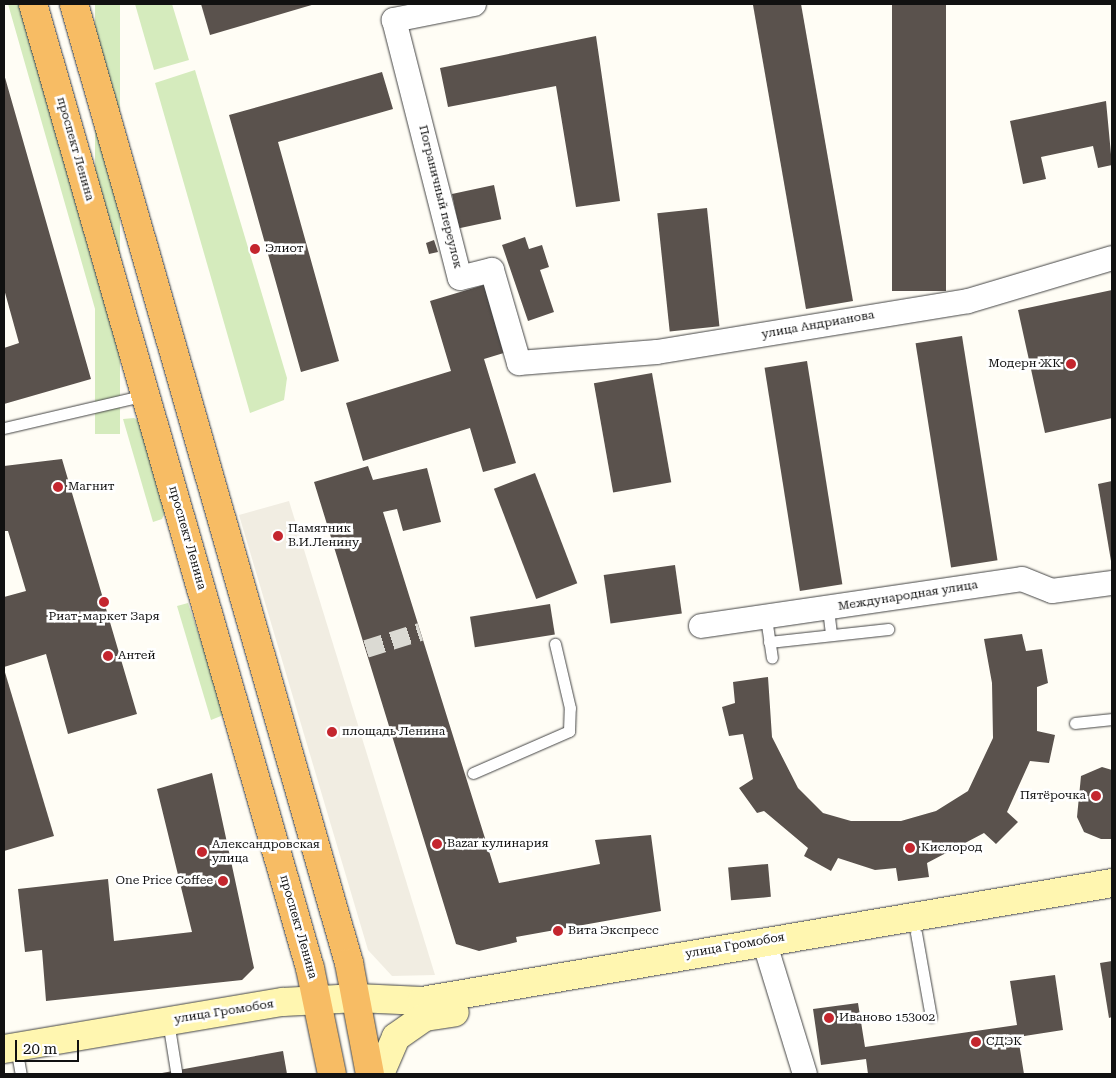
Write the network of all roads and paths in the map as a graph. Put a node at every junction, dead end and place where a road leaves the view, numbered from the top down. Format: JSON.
{"nodes":[{"id":1,"x":33,"y":4,"type":"edge"},
{"id":2,"x":74,"y":4,"type":"edge"},
{"id":3,"x":472,"y":4,"type":"edge"},
{"id":4,"x":1112,"y":258,"type":"edge"},
{"id":5,"x":519,"y":363,"type":"joint"},
{"id":6,"x":146,"y":395,"type":"junction"},
{"id":7,"x":4,"y":428,"type":"edge"},
{"id":8,"x":1112,"y":583,"type":"edge"},
{"id":9,"x":828,"y":609,"type":"junction"},
{"id":10,"x":766,"y":618,"type":"junction"},
{"id":11,"x":701,"y":626,"type":"dead end"},
{"id":12,"x":888,"y":629,"type":"dead end"},
{"id":13,"x":831,"y":635,"type":"junction"},
{"id":14,"x":769,"y":642,"type":"junction"},
{"id":15,"x":555,"y":644,"type":"dead end"},
{"id":16,"x":772,"y":658,"type":"dead end"},
{"id":17,"x":1112,"y":719,"type":"edge"},
{"id":18,"x":1075,"y":723,"type":"dead end"},
{"id":19,"x":473,"y":773,"type":"dead end"},
{"id":20,"x":1112,"y":883,"type":"edge"},
{"id":21,"x":1112,"y":900,"type":"edge"},
{"id":22,"x":916,"y":933,"type":"junction"},
{"id":23,"x":766,"y":951,"type":"junction"},
{"id":24,"x":357,"y":998,"type":"junction"},
{"id":25,"x":318,"y":1000,"type":"junction"},
{"id":26,"x":426,"y":1017,"type":"junction"},
{"id":27,"x":931,"y":1017,"type":"dead end"},
{"id":28,"x":168,"y":1021,"type":"junction"},
{"id":29,"x":10,"y":1048,"type":"edge"},
{"id":30,"x":176,"y":1071,"type":"dead end"},
{"id":31,"x":20,"y":1074,"type":"edge"},
{"id":32,"x":332,"y":1074,"type":"edge"},
{"id":33,"x":370,"y":1074,"type":"edge"},
{"id":34,"x":380,"y":1074,"type":"edge"},
{"id":35,"x":805,"y":1074,"type":"edge"}],
"edges":[{"from":1,"to":6,"type":"highway","name":"проспект Ленина"},
{"from":2,"to":24,"type":"highway"},
{"from":3,"to":5,"type":"street","name":"Пограничный переулок"},
{"from":4,"to":5,"type":"street","name":"улица Андрианова"},
{"from":6,"to":7,"type":"lane"},
{"from":6,"to":25,"type":"highway","name":"проспект Ленина"},
{"from":8,"to":9,"type":"street","name":"Международная улица"},
{"from":9,"to":10,"type":"street","name":"Международная улица"},
{"from":9,"to":13,"type":"lane"},
{"from":10,"to":11,"type":"street","name":"Международная улица"},
{"from":10,"to":14,"type":"lane"},
{"from":12,"to":13,"type":"lane"},
{"from":13,"to":14,"type":"lane"},
{"from":14,"to":16,"type":"lane"},
{"from":15,"to":19,"type":"lane"},
{"from":17,"to":18,"type":"lane"},
{"from":20,"to":23,"type":"main road","name":"улица Громобоя"},
{"from":21,"to":22,"type":"main road","name":"улица Громобоя"},
{"from":22,"to":23,"type":"main road","name":"улица Громобоя"},
{"from":22,"to":27,"type":"lane"},
{"from":23,"to":24,"type":"main road","name":"улица Громобоя"},
{"from":23,"to":26,"type":"main road","name":"улица Громобоя"},
{"from":23,"to":35,"type":"street"},
{"from":24,"to":25,"type":"main road","name":"улица Громобоя"},
{"from":24,"to":26,"type":"main road","name":"улица Громобоя"},
{"from":24,"to":33,"type":"highway"},
{"from":25,"to":28,"type":"main road","name":"улица Громобоя"},
{"from":25,"to":32,"type":"highway","name":"проспект Ленина"},
{"from":26,"to":34,"type":"main road","name":"улица Громобоя"},
{"from":28,"to":29,"type":"main road","name":"улица Громобоя"},
{"from":28,"to":30,"type":"lane"},
{"from":29,"to":31,"type":"lane"}]}
